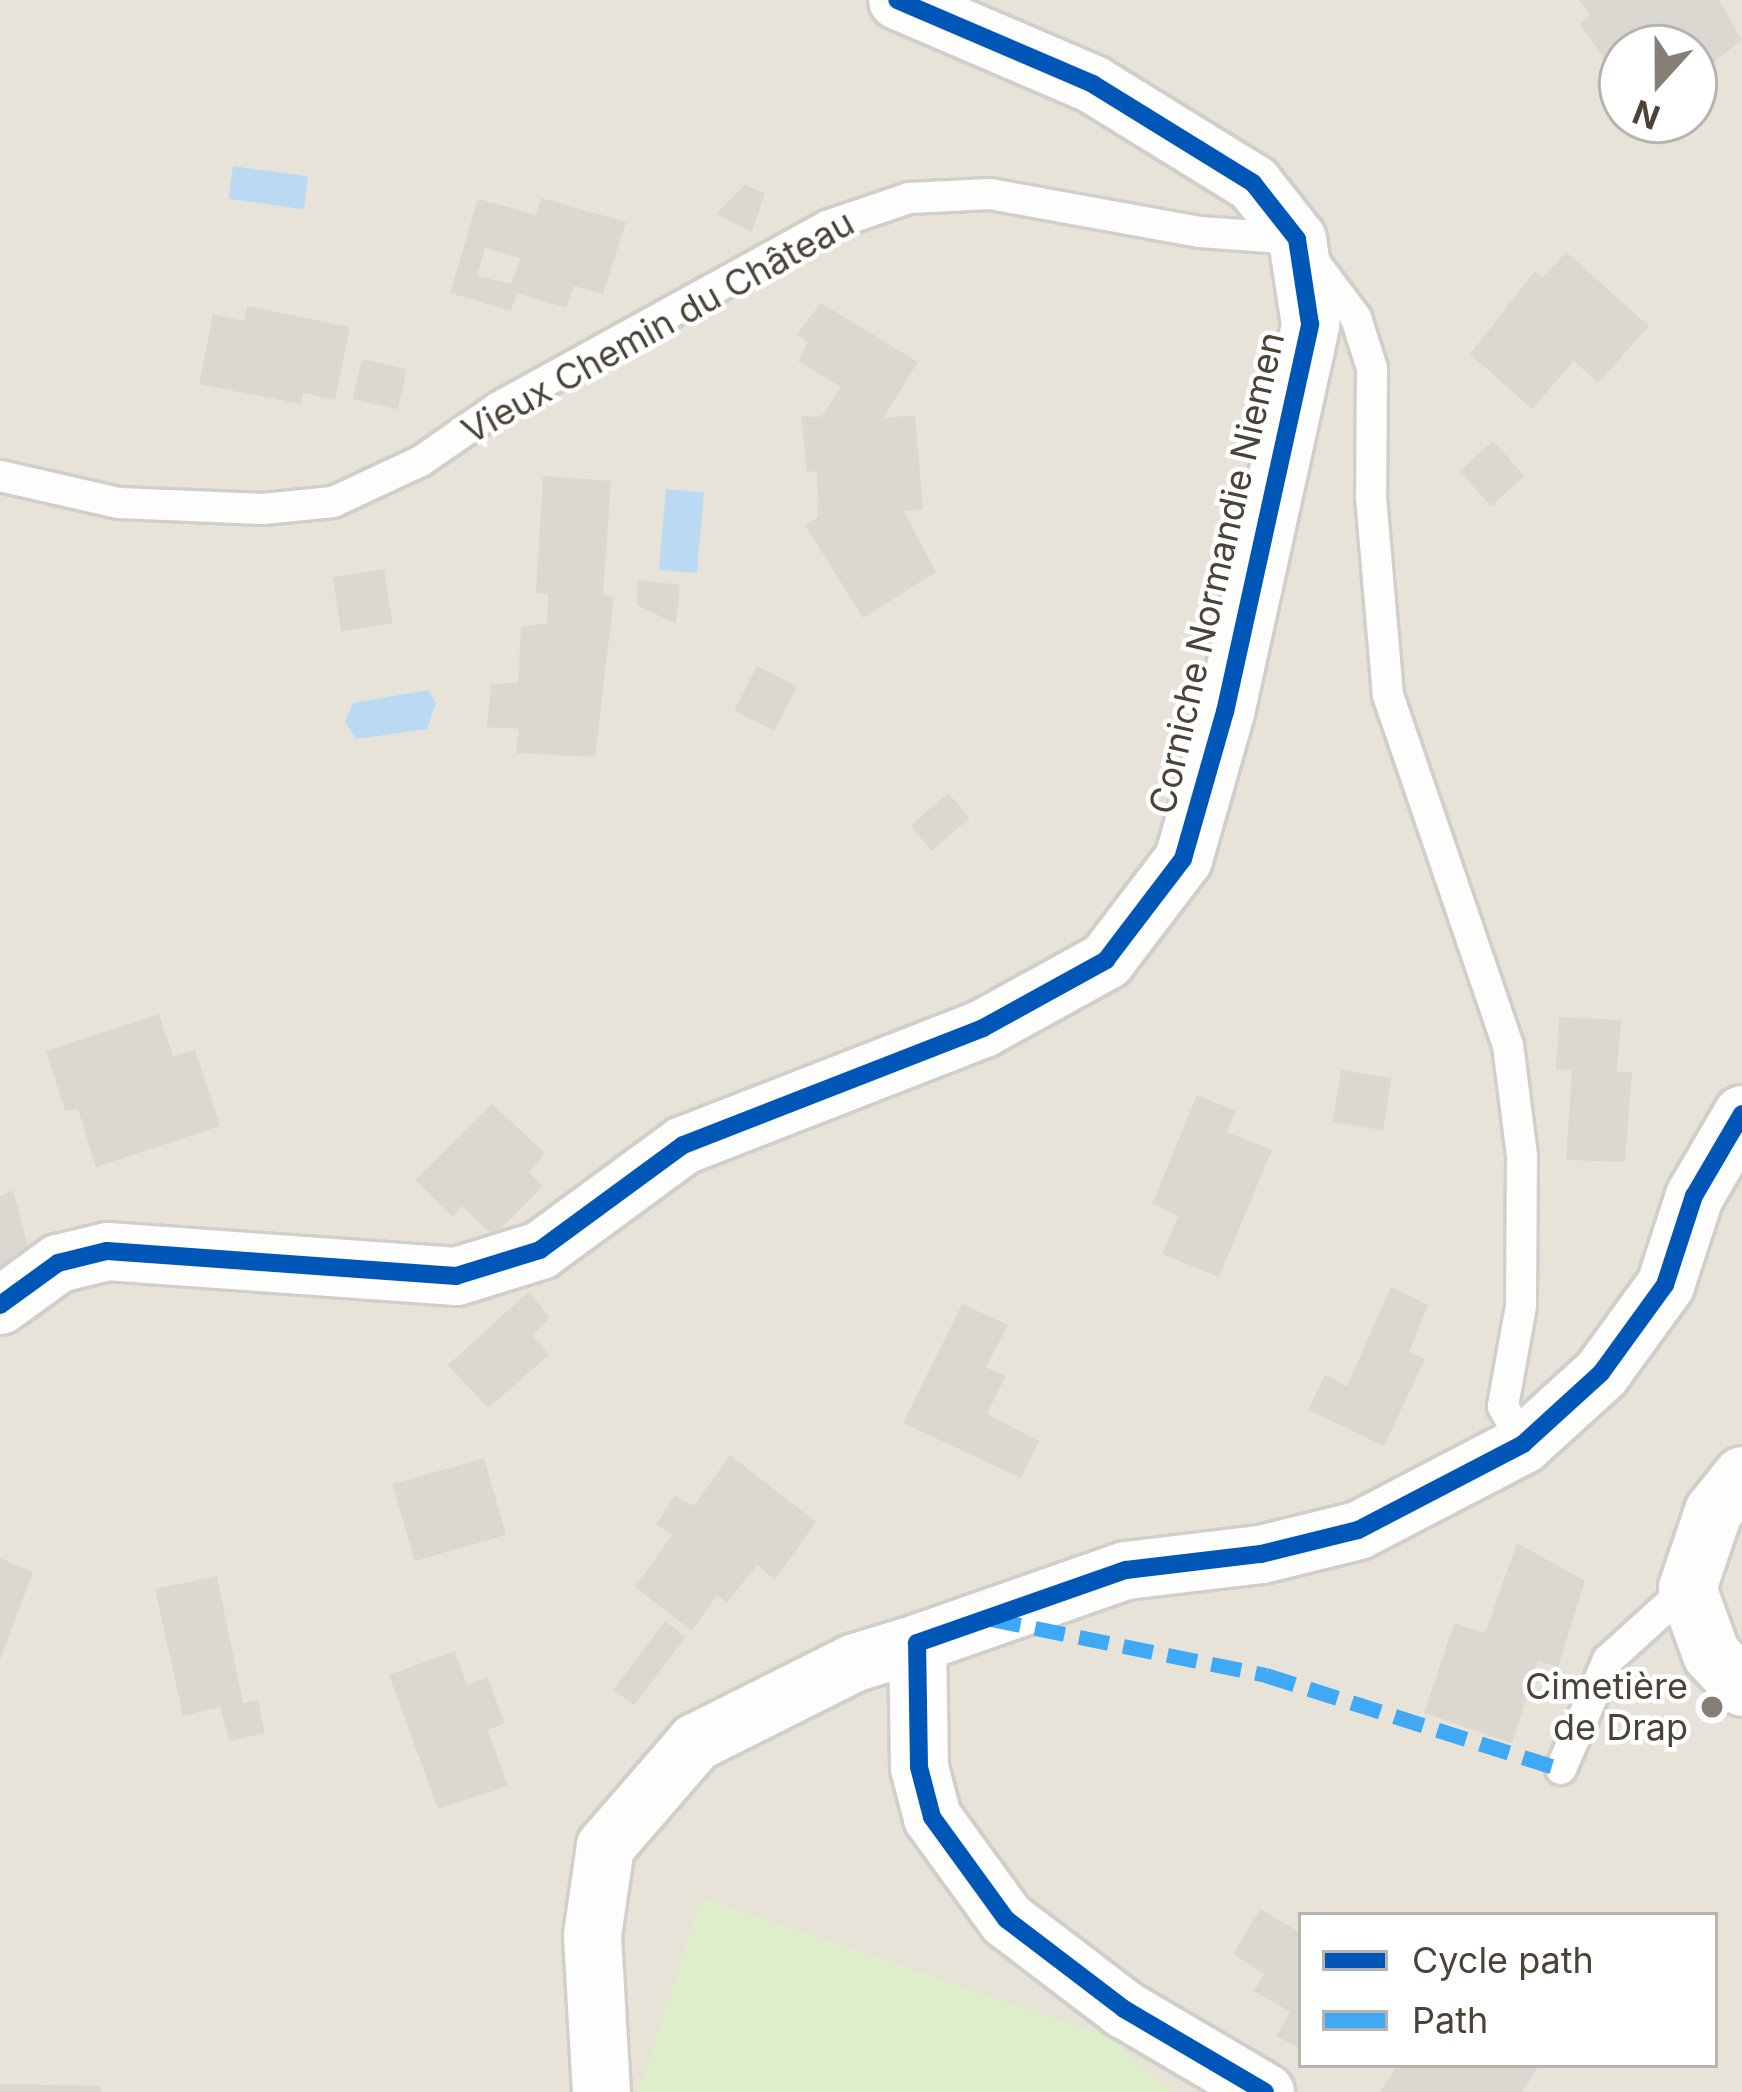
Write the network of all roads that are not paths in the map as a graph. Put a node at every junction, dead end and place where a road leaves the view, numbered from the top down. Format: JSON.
{"nodes":[{"id":1,"x":897,"y":0,"type":"edge"},
{"id":2,"x":1297,"y":239,"type":"junction"},
{"id":3,"x":0,"y":476,"type":"edge"},
{"id":4,"x":1742,"y":1114,"type":"edge"},
{"id":5,"x":0,"y":1306,"type":"edge"},
{"id":6,"x":1523,"y":1444,"type":"junction"},
{"id":7,"x":1742,"y":1475,"type":"edge"},
{"id":8,"x":1687,"y":1588,"type":"junction"},
{"id":9,"x":917,"y":1642,"type":"junction"},
{"id":10,"x":1742,"y":1687,"type":"edge"},
{"id":11,"x":1561,"y":1769,"type":"dead end"},
{"id":12,"x":601,"y":2092,"type":"edge"},
{"id":13,"x":1265,"y":2092,"type":"edge"}],
"edges":[{"from":1,"to":2,"type":"street","name":"Corniche Normandie Niemen"},
{"from":2,"to":3,"type":"lane","name":"Vieux Chemin du Château"},
{"from":2,"to":5,"type":"street","name":"Corniche Normandie Niemen"},
{"from":2,"to":6,"type":"lane"},
{"from":4,"to":6,"type":"street"},
{"from":6,"to":9,"type":"street"},
{"from":7,"to":8,"type":"street"},
{"from":8,"to":10,"type":"street"},
{"from":8,"to":11,"type":"lane"},
{"from":9,"to":12,"type":"street"},
{"from":9,"to":13,"type":"street"}]}
